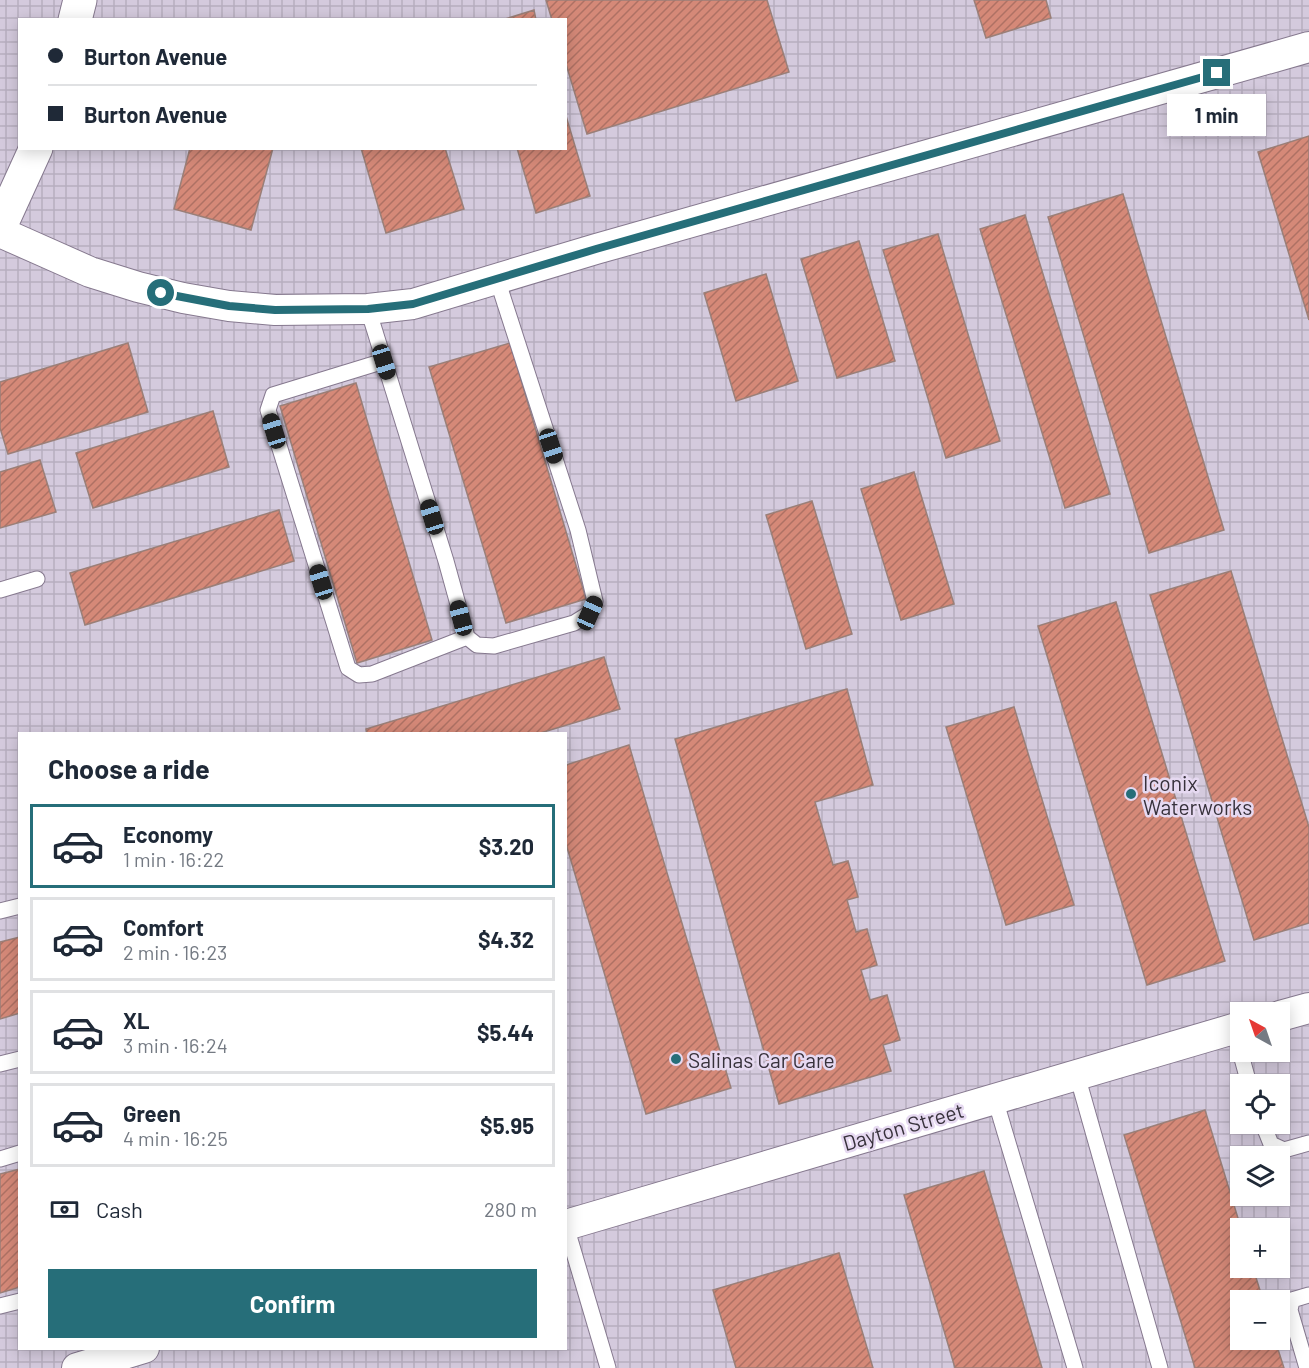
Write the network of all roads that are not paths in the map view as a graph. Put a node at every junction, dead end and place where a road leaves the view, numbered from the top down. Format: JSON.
{"nodes":[{"id":1,"x":80,"y":0,"type":"edge"},
{"id":2,"x":76,"y":18,"type":"edge"},
{"id":3,"x":1309,"y":47,"type":"edge"},
{"id":4,"x":35,"y":150,"type":"edge"},
{"id":5,"x":0,"y":227,"type":"edge"},
{"id":6,"x":0,"y":232,"type":"edge"},
{"id":7,"x":497,"y":279,"type":"junction"},
{"id":8,"x":368,"y":309,"type":"junction"},
{"id":9,"x":384,"y":362,"type":"junction"},
{"id":10,"x":37,"y":579,"type":"dead end"},
{"id":11,"x":0,"y":590,"type":"edge"},
{"id":12,"x":467,"y":637,"type":"junction"},
{"id":13,"x":18,"y":906,"type":"edge"},
{"id":14,"x":0,"y":911,"type":"edge"},
{"id":15,"x":1309,"y":1008,"type":"edge"},
{"id":16,"x":1290,"y":1013,"type":"edge"},
{"id":17,"x":1230,"y":1030,"type":"edge"},
{"id":18,"x":18,"y":1060,"type":"edge"},
{"id":19,"x":0,"y":1064,"type":"edge"},
{"id":20,"x":1077,"y":1075,"type":"junction"},
{"id":21,"x":995,"y":1099,"type":"junction"},
{"id":22,"x":1267,"y":1134,"type":"edge"},
{"id":23,"x":1309,"y":1143,"type":"edge"},
{"id":24,"x":18,"y":1153,"type":"edge"},
{"id":25,"x":1,"y":1155,"type":"edge"},
{"id":26,"x":567,"y":1225,"type":"edge"},
{"id":27,"x":567,"y":1228,"type":"edge"},
{"id":28,"x":1309,"y":1295,"type":"edge"},
{"id":29,"x":18,"y":1302,"type":"edge"},
{"id":30,"x":0,"y":1306,"type":"edge"},
{"id":31,"x":137,"y":1350,"type":"edge"},
{"id":32,"x":77,"y":1368,"type":"edge"},
{"id":33,"x":608,"y":1368,"type":"edge"},
{"id":34,"x":1075,"y":1368,"type":"edge"},
{"id":35,"x":1160,"y":1368,"type":"edge"},
{"id":36,"x":1307,"y":1368,"type":"edge"}],
"edges":[{"from":1,"to":2,"type":"street"},
{"from":3,"to":7,"type":"street"},
{"from":4,"to":5,"type":"street"},
{"from":6,"to":8,"type":"street"},
{"from":7,"to":8,"type":"street"},
{"from":7,"to":12,"type":"lane"},
{"from":8,"to":9,"type":"lane"},
{"from":9,"to":12,"type":"lane"},
{"from":9,"to":12,"type":"lane"},
{"from":10,"to":11,"type":"lane"},
{"from":13,"to":14,"type":"lane"},
{"from":15,"to":16,"type":"street"},
{"from":17,"to":20,"type":"street","name":"Dayton Street"},
{"from":18,"to":19,"type":"lane"},
{"from":20,"to":21,"type":"street","name":"Dayton Street"},
{"from":20,"to":35,"type":"lane"},
{"from":21,"to":26,"type":"street","name":"Dayton Street"},
{"from":21,"to":34,"type":"lane"},
{"from":22,"to":23,"type":"lane"},
{"from":24,"to":25,"type":"lane"},
{"from":27,"to":33,"type":"lane"},
{"from":28,"to":36,"type":"lane"},
{"from":29,"to":30,"type":"lane"},
{"from":31,"to":32,"type":"street"}]}
